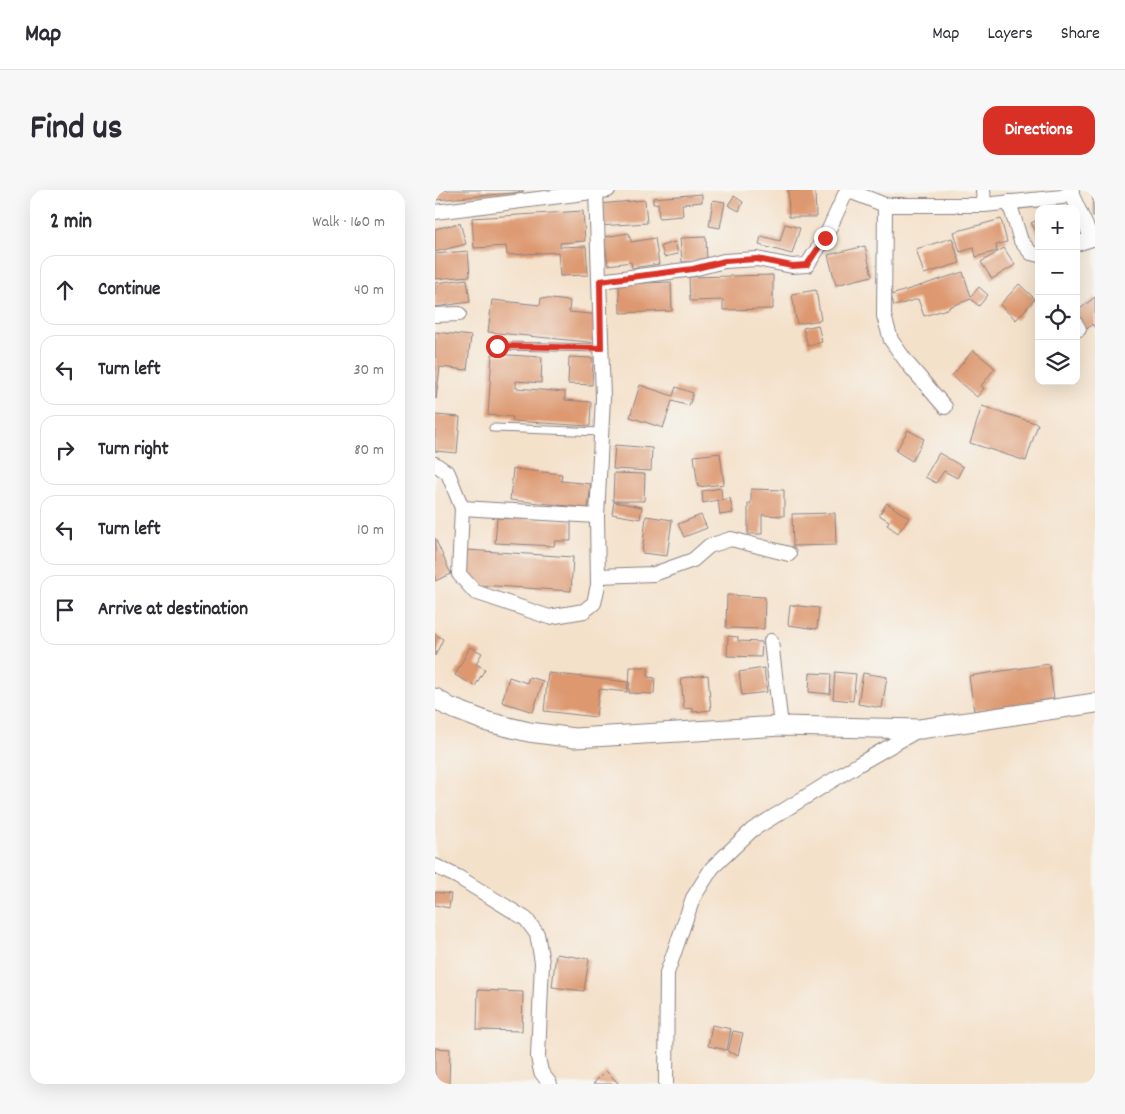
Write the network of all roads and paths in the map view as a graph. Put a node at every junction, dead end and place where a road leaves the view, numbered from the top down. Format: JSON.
{"nodes":[{"id":1,"x":600,"y":190,"type":"edge"},
{"id":2,"x":847,"y":190,"type":"edge"},
{"id":3,"x":923,"y":190,"type":"edge"},
{"id":4,"x":983,"y":190,"type":"edge"},
{"id":5,"x":1071,"y":192,"type":"edge"},
{"id":6,"x":542,"y":194,"type":"edge"},
{"id":7,"x":1009,"y":202,"type":"junction"},
{"id":8,"x":885,"y":204,"type":"junction"},
{"id":9,"x":913,"y":204,"type":"junction"},
{"id":10,"x":984,"y":205,"type":"junction"},
{"id":11,"x":435,"y":212,"type":"edge"},
{"id":12,"x":1093,"y":239,"type":"edge"},
{"id":13,"x":1080,"y":243,"type":"edge"},
{"id":14,"x":1035,"y":254,"type":"edge"},
{"id":15,"x":600,"y":281,"type":"junction"},
{"id":16,"x":459,"y":314,"type":"dead end"},
{"id":17,"x":435,"y":315,"type":"edge"},
{"id":18,"x":497,"y":346,"type":"dead end"},
{"id":19,"x":601,"y":348,"type":"junction"},
{"id":20,"x":945,"y":407,"type":"dead end"},
{"id":21,"x":493,"y":428,"type":"dead end"},
{"id":22,"x":601,"y":432,"type":"junction"},
{"id":23,"x":435,"y":464,"type":"edge"},
{"id":24,"x":462,"y":508,"type":"junction"},
{"id":25,"x":597,"y":516,"type":"junction"},
{"id":26,"x":789,"y":554,"type":"dead end"},
{"id":27,"x":598,"y":576,"type":"junction"},
{"id":28,"x":771,"y":641,"type":"dead end"},
{"id":29,"x":435,"y":698,"type":"edge"},
{"id":30,"x":1095,"y":703,"type":"edge"},
{"id":31,"x":781,"y":726,"type":"junction"},
{"id":32,"x":920,"y":729,"type":"junction"},
{"id":33,"x":435,"y":866,"type":"edge"},
{"id":34,"x":550,"y":1084,"type":"edge"},
{"id":35,"x":666,"y":1084,"type":"edge"}],
"edges":[{"from":1,"to":6,"type":"street"},
{"from":1,"to":15,"type":"street"},
{"from":2,"to":8,"type":"street"},
{"from":2,"to":15,"type":"street"},
{"from":3,"to":9,"type":"street"},
{"from":4,"to":10,"type":"street"},
{"from":5,"to":7,"type":"street"},
{"from":5,"to":12,"type":"street"},
{"from":6,"to":11,"type":"street"},
{"from":7,"to":10,"type":"street"},
{"from":7,"to":14,"type":"street"},
{"from":8,"to":9,"type":"street"},
{"from":8,"to":20,"type":"street"},
{"from":9,"to":10,"type":"street"},
{"from":12,"to":13,"type":"street"},
{"from":15,"to":19,"type":"street"},
{"from":16,"to":17,"type":"street"},
{"from":18,"to":19,"type":"lane"},
{"from":19,"to":22,"type":"street"},
{"from":21,"to":22,"type":"lane"},
{"from":22,"to":25,"type":"street"},
{"from":23,"to":24,"type":"street"},
{"from":24,"to":25,"type":"street"},
{"from":24,"to":27,"type":"street"},
{"from":25,"to":27,"type":"street"},
{"from":26,"to":27,"type":"street"},
{"from":28,"to":31,"type":"street"},
{"from":29,"to":31,"type":"main road"},
{"from":30,"to":32,"type":"main road"},
{"from":31,"to":32,"type":"main road"},
{"from":32,"to":35,"type":"street"},
{"from":33,"to":34,"type":"street"}]}
